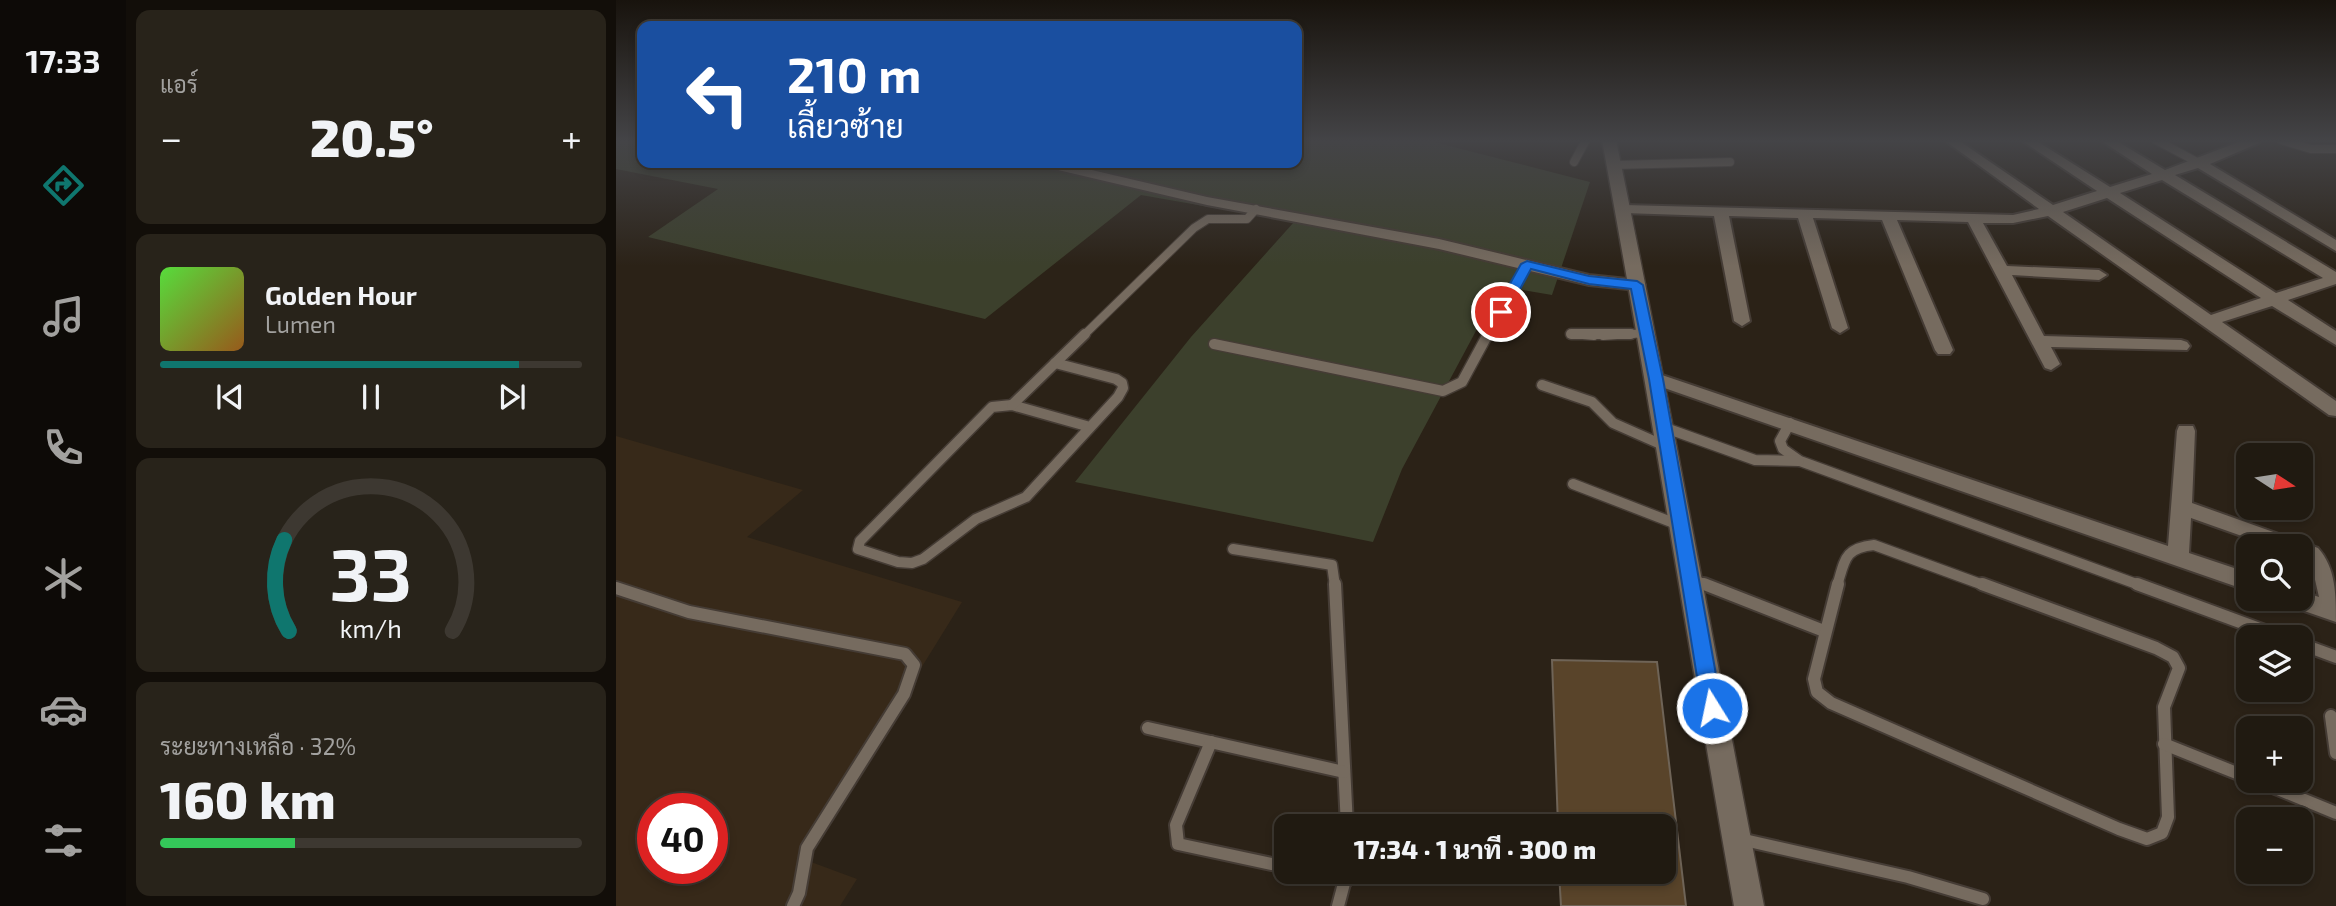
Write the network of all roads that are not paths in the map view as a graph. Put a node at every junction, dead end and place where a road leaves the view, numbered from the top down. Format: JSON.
{"nodes":[{"id":1,"x":1125,"y":182,"type":"edge"},
{"id":2,"x":1143,"y":182,"type":"edge"},
{"id":3,"x":1618,"y":182,"type":"edge"},
{"id":4,"x":2014,"y":182,"type":"edge"},
{"id":5,"x":2097,"y":182,"type":"edge"},
{"id":6,"x":2138,"y":182,"type":"edge"},
{"id":7,"x":2178,"y":182,"type":"edge"},
{"id":8,"x":2231,"y":182,"type":"edge"},
{"id":9,"x":1152,"y":189,"type":"junction"},
{"id":10,"x":2111,"y":191,"type":"junction"},
{"id":11,"x":1256,"y":209,"type":"junction"},
{"id":12,"x":1624,"y":209,"type":"junction"},
{"id":13,"x":2054,"y":210,"type":"junction"},
{"id":14,"x":1721,"y":212,"type":"junction"},
{"id":15,"x":1804,"y":214,"type":"junction"},
{"id":16,"x":1888,"y":217,"type":"junction"},
{"id":17,"x":1974,"y":219,"type":"junction"},
{"id":18,"x":2336,"y":246,"type":"edge"},
{"id":19,"x":1527,"y":264,"type":"junction"},
{"id":20,"x":2001,"y":270,"type":"junction"},
{"id":21,"x":2099,"y":275,"type":"dead end"},
{"id":22,"x":2336,"y":279,"type":"edge"},
{"id":23,"x":1637,"y":285,"type":"junction"},
{"id":24,"x":2275,"y":299,"type":"junction"},
{"id":25,"x":1742,"y":321,"type":"dead end"},
{"id":26,"x":2210,"y":321,"type":"junction"},
{"id":27,"x":1840,"y":328,"type":"dead end"},
{"id":28,"x":1646,"y":333,"type":"junction"},
{"id":29,"x":1571,"y":334,"type":"dead end"},
{"id":30,"x":2336,"y":339,"type":"edge"},
{"id":31,"x":2038,"y":341,"type":"junction"},
{"id":32,"x":1214,"y":344,"type":"dead end"},
{"id":33,"x":2181,"y":346,"type":"dead end"},
{"id":34,"x":1944,"y":350,"type":"dead end"},
{"id":35,"x":1055,"y":363,"type":"junction"},
{"id":36,"x":2051,"y":365,"type":"dead end"},
{"id":37,"x":1656,"y":379,"type":"junction"},
{"id":38,"x":1542,"y":385,"type":"dead end"},
{"id":39,"x":1012,"y":405,"type":"junction"},
{"id":40,"x":2336,"y":410,"type":"edge"},
{"id":41,"x":1790,"y":423,"type":"junction"},
{"id":42,"x":1090,"y":427,"type":"junction"},
{"id":43,"x":2186,"y":432,"type":"dead end"},
{"id":44,"x":1665,"y":437,"type":"junction"},
{"id":45,"x":1800,"y":461,"type":"junction"},
{"id":46,"x":1573,"y":484,"type":"dead end"},
{"id":47,"x":2181,"y":506,"type":"junction"},
{"id":48,"x":1679,"y":525,"type":"junction"},
{"id":49,"x":2260,"y":534,"type":"edge"},
{"id":50,"x":1233,"y":549,"type":"dead end"},
{"id":51,"x":2313,"y":556,"type":"edge"},
{"id":52,"x":2178,"y":558,"type":"junction"},
{"id":53,"x":1688,"y":578,"type":"junction"},
{"id":54,"x":2236,"y":578,"type":"edge"},
{"id":55,"x":616,"y":588,"type":"edge"},
{"id":56,"x":2313,"y":604,"type":"edge"},
{"id":57,"x":2334,"y":612,"type":"edge"},
{"id":58,"x":2248,"y":625,"type":"edge"},
{"id":59,"x":1824,"y":631,"type":"junction"},
{"id":60,"x":2313,"y":648,"type":"edge"},
{"id":61,"x":2336,"y":657,"type":"edge"},
{"id":62,"x":2331,"y":716,"type":"dead end"},
{"id":63,"x":1148,"y":727,"type":"dead end"},
{"id":64,"x":1212,"y":742,"type":"junction"},
{"id":65,"x":2164,"y":744,"type":"junction"},
{"id":66,"x":2336,"y":753,"type":"edge"},
{"id":67,"x":1344,"y":772,"type":"junction"},
{"id":68,"x":2236,"y":773,"type":"edge"},
{"id":69,"x":2288,"y":793,"type":"edge"},
{"id":70,"x":2336,"y":813,"type":"edge"},
{"id":71,"x":1346,"y":814,"type":"edge"},
{"id":72,"x":1736,"y":838,"type":"junction"},
{"id":73,"x":1274,"y":864,"type":"edge"},
{"id":74,"x":1345,"y":884,"type":"edge"},
{"id":75,"x":1983,"y":899,"type":"dead end"},
{"id":76,"x":793,"y":906,"type":"edge"},
{"id":77,"x":1338,"y":906,"type":"edge"},
{"id":78,"x":1749,"y":906,"type":"edge"}],
"edges":[{"from":1,"to":9,"type":"street"},
{"from":2,"to":9,"type":"street"},
{"from":3,"to":12,"type":"street"},
{"from":4,"to":13,"type":"street"},
{"from":5,"to":10,"type":"street"},
{"from":6,"to":10,"type":"street"},
{"from":7,"to":22,"type":"street"},
{"from":8,"to":18,"type":"street"},
{"from":9,"to":11,"type":"street"},
{"from":10,"to":13,"type":"street"},
{"from":10,"to":24,"type":"street"},
{"from":11,"to":19,"type":"street"},
{"from":11,"to":35,"type":"lane"},
{"from":12,"to":14,"type":"street"},
{"from":12,"to":23,"type":"street"},
{"from":13,"to":17,"type":"street"},
{"from":13,"to":26,"type":"street"},
{"from":14,"to":15,"type":"street"},
{"from":14,"to":25,"type":"street"},
{"from":15,"to":16,"type":"street"},
{"from":15,"to":27,"type":"street"},
{"from":16,"to":17,"type":"street"},
{"from":16,"to":34,"type":"street"},
{"from":17,"to":20,"type":"street"},
{"from":19,"to":23,"type":"street"},
{"from":19,"to":32,"type":"lane"},
{"from":20,"to":21,"type":"street"},
{"from":20,"to":31,"type":"street"},
{"from":22,"to":24,"type":"street"},
{"from":23,"to":28,"type":"street"},
{"from":24,"to":26,"type":"street"},
{"from":24,"to":30,"type":"street"},
{"from":26,"to":40,"type":"street"},
{"from":28,"to":29,"type":"lane"},
{"from":28,"to":37,"type":"street"},
{"from":31,"to":33,"type":"street"},
{"from":31,"to":36,"type":"street"},
{"from":35,"to":39,"type":"lane"},
{"from":35,"to":42,"type":"lane"},
{"from":37,"to":41,"type":"street"},
{"from":37,"to":44,"type":"street"},
{"from":38,"to":44,"type":"lane"},
{"from":39,"to":42,"type":"lane"},
{"from":39,"to":42,"type":"lane"},
{"from":41,"to":45,"type":"lane"},
{"from":41,"to":52,"type":"street"},
{"from":43,"to":47,"type":"street"},
{"from":44,"to":45,"type":"lane"},
{"from":44,"to":48,"type":"street"},
{"from":45,"to":58,"type":"lane"},
{"from":46,"to":48,"type":"lane"},
{"from":47,"to":49,"type":"street"},
{"from":47,"to":52,"type":"street"},
{"from":48,"to":53,"type":"street"},
{"from":50,"to":67,"type":"lane"},
{"from":51,"to":57,"type":"street"},
{"from":52,"to":54,"type":"street"},
{"from":53,"to":59,"type":"lane"},
{"from":53,"to":72,"type":"street"},
{"from":55,"to":76,"type":"lane"},
{"from":56,"to":57,"type":"street"},
{"from":59,"to":65,"type":"lane"},
{"from":59,"to":65,"type":"lane"},
{"from":60,"to":61,"type":"lane"},
{"from":62,"to":66,"type":"lane"},
{"from":63,"to":64,"type":"lane"},
{"from":64,"to":67,"type":"lane"},
{"from":64,"to":73,"type":"lane"},
{"from":65,"to":68,"type":"lane"},
{"from":67,"to":71,"type":"lane"},
{"from":69,"to":70,"type":"lane"},
{"from":72,"to":75,"type":"lane"},
{"from":72,"to":78,"type":"street"},
{"from":74,"to":77,"type":"lane"}]}
